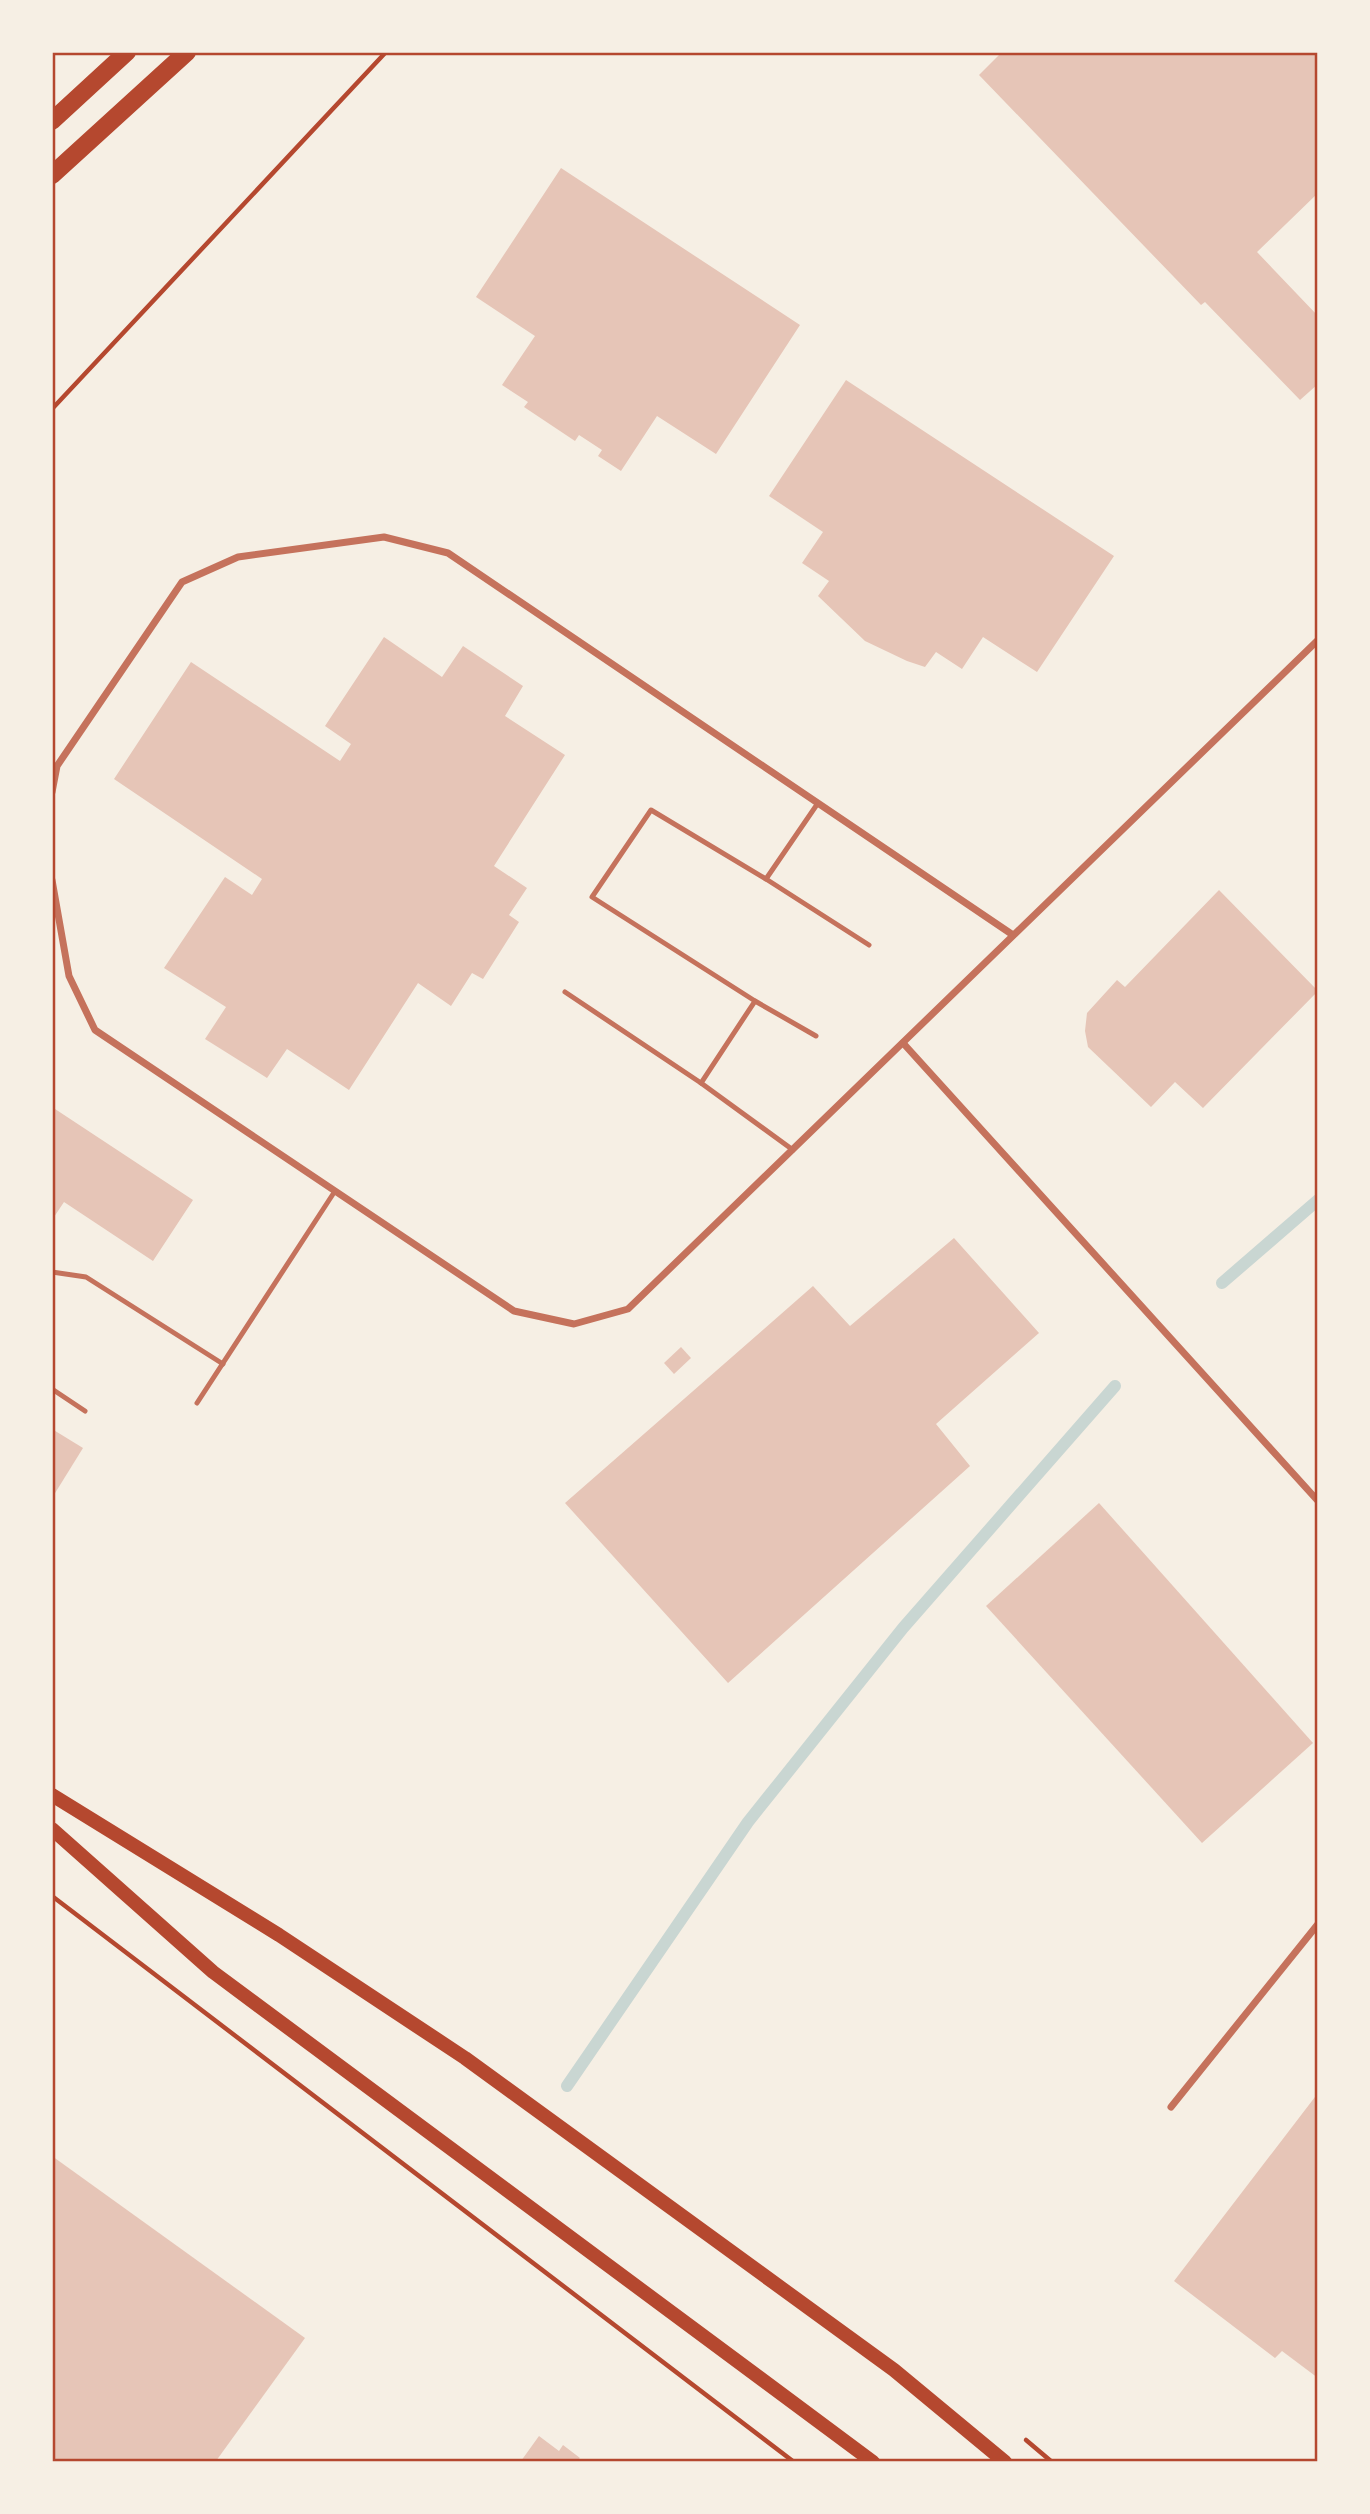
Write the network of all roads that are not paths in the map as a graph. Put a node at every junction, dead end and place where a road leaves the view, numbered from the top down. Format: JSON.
{"nodes":[{"id":1,"x":127,"y":52,"type":"edge"},
{"id":2,"x":187,"y":52,"type":"edge"},
{"id":3,"x":52,"y":121,"type":"edge"},
{"id":4,"x":52,"y":175,"type":"edge"},
{"id":5,"x":1318,"y":640,"type":"edge"},
{"id":6,"x":52,"y":792,"type":"edge"},
{"id":7,"x":818,"y":803,"type":"junction"},
{"id":8,"x":766,"y":879,"type":"junction"},
{"id":9,"x":52,"y":880,"type":"edge"},
{"id":10,"x":1013,"y":935,"type":"junction"},
{"id":11,"x":869,"y":945,"type":"dead end"},
{"id":12,"x":565,"y":992,"type":"dead end"},
{"id":13,"x":755,"y":1001,"type":"junction"},
{"id":14,"x":816,"y":1036,"type":"dead end"},
{"id":15,"x":902,"y":1043,"type":"junction"},
{"id":16,"x":701,"y":1083,"type":"junction"},
{"id":17,"x":793,"y":1150,"type":"junction"},
{"id":18,"x":335,"y":1191,"type":"junction"},
{"id":19,"x":52,"y":1272,"type":"edge"},
{"id":20,"x":223,"y":1364,"type":"junction"},
{"id":21,"x":52,"y":1389,"type":"edge"},
{"id":22,"x":197,"y":1403,"type":"dead end"},
{"id":23,"x":85,"y":1411,"type":"dead end"},
{"id":24,"x":1318,"y":1501,"type":"edge"},
{"id":25,"x":52,"y":1796,"type":"edge"},
{"id":26,"x":52,"y":1829,"type":"edge"},
{"id":27,"x":1318,"y":1924,"type":"edge"},
{"id":28,"x":1171,"y":2107,"type":"dead end"},
{"id":29,"x":873,"y":2462,"type":"edge"},
{"id":30,"x":1005,"y":2462,"type":"edge"}],
"edges":[{"from":1,"to":3,"type":"main road"},
{"from":2,"to":4,"type":"main road"},
{"from":5,"to":10,"type":"street"},
{"from":6,"to":7,"type":"street"},
{"from":7,"to":8,"type":"lane"},
{"from":7,"to":10,"type":"street"},
{"from":8,"to":11,"type":"lane"},
{"from":8,"to":13,"type":"lane"},
{"from":9,"to":18,"type":"street"},
{"from":10,"to":15,"type":"street"},
{"from":12,"to":16,"type":"lane"},
{"from":13,"to":14,"type":"lane"},
{"from":13,"to":16,"type":"lane"},
{"from":15,"to":17,"type":"street"},
{"from":15,"to":24,"type":"street"},
{"from":16,"to":17,"type":"lane"},
{"from":17,"to":18,"type":"street"},
{"from":18,"to":20,"type":"lane"},
{"from":19,"to":20,"type":"lane"},
{"from":20,"to":22,"type":"lane"},
{"from":21,"to":23,"type":"lane"},
{"from":25,"to":30,"type":"main road"},
{"from":26,"to":29,"type":"main road"},
{"from":27,"to":28,"type":"street"}]}
